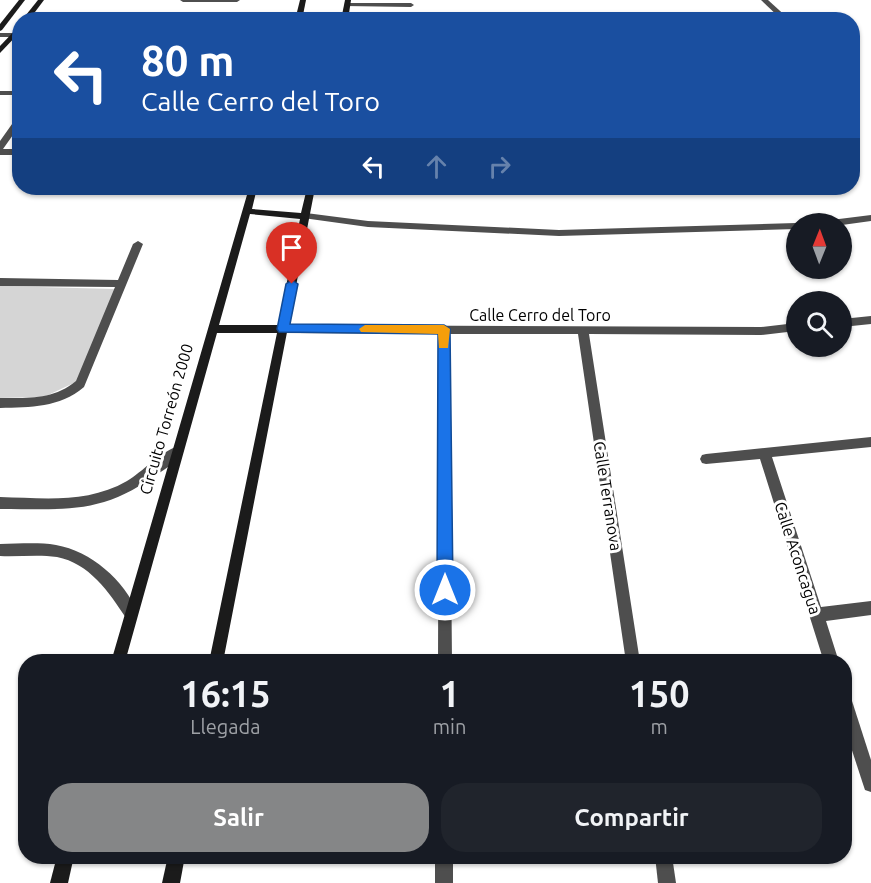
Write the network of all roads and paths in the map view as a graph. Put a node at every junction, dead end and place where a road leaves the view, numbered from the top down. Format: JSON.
{"nodes":[{"id":1,"x":22,"y":0,"type":"edge"},
{"id":2,"x":41,"y":0,"type":"edge"},
{"id":3,"x":183,"y":0,"type":"edge"},
{"id":4,"x":237,"y":0,"type":"edge"},
{"id":5,"x":764,"y":0,"type":"edge"},
{"id":6,"x":347,"y":2,"type":"edge"},
{"id":7,"x":411,"y":3,"type":"edge"},
{"id":8,"x":13,"y":12,"type":"edge"},
{"id":9,"x":31,"y":12,"type":"edge"},
{"id":10,"x":778,"y":12,"type":"edge"},
{"id":11,"x":12,"y":13,"type":"edge"},
{"id":12,"x":0,"y":29,"type":"edge"},
{"id":13,"x":12,"y":36,"type":"edge"},
{"id":14,"x":0,"y":51,"type":"edge"},
{"id":15,"x":12,"y":130,"type":"edge"},
{"id":16,"x":0,"y":147,"type":"edge"},
{"id":17,"x":251,"y":195,"type":"edge"},
{"id":18,"x":310,"y":195,"type":"edge"},
{"id":19,"x":246,"y":212,"type":"junction"},
{"id":20,"x":306,"y":216,"type":"junction"},
{"id":21,"x":871,"y":219,"type":"edge"},
{"id":22,"x":852,"y":221,"type":"edge"},
{"id":23,"x":786,"y":226,"type":"edge"},
{"id":24,"x":138,"y":244,"type":"dead end"},
{"id":25,"x":0,"y":282,"type":"edge"},
{"id":26,"x":121,"y":284,"type":"junction"},
{"id":27,"x":871,"y":320,"type":"edge"},
{"id":28,"x":852,"y":322,"type":"edge"},
{"id":29,"x":212,"y":328,"type":"junction"},
{"id":30,"x":786,"y":328,"type":"edge"},
{"id":31,"x":283,"y":329,"type":"junction"},
{"id":32,"x":444,"y":329,"type":"junction"},
{"id":33,"x":583,"y":330,"type":"junction"},
{"id":34,"x":0,"y":403,"type":"edge"},
{"id":35,"x":871,"y":442,"type":"edge"},
{"id":36,"x":176,"y":452,"type":"junction"},
{"id":37,"x":765,"y":454,"type":"junction"},
{"id":38,"x":706,"y":459,"type":"dead end"},
{"id":39,"x":0,"y":503,"type":"edge"},
{"id":40,"x":0,"y":550,"type":"edge"},
{"id":41,"x":871,"y":608,"type":"edge"},
{"id":42,"x":131,"y":613,"type":"junction"},
{"id":43,"x":817,"y":615,"type":"junction"},
{"id":44,"x":120,"y":654,"type":"edge"},
{"id":45,"x":218,"y":654,"type":"edge"},
{"id":46,"x":445,"y":654,"type":"edge"},
{"id":47,"x":632,"y":654,"type":"edge"},
{"id":48,"x":829,"y":654,"type":"edge"},
{"id":49,"x":852,"y":725,"type":"edge"},
{"id":50,"x":871,"y":784,"type":"edge"},
{"id":51,"x":64,"y":864,"type":"edge"},
{"id":52,"x":175,"y":864,"type":"edge"},
{"id":53,"x":444,"y":864,"type":"edge"},
{"id":54,"x":664,"y":864,"type":"edge"},
{"id":55,"x":59,"y":883,"type":"edge"},
{"id":56,"x":171,"y":883,"type":"edge"},
{"id":57,"x":444,"y":883,"type":"edge"},
{"id":58,"x":667,"y":883,"type":"edge"}],
"edges":[{"from":1,"to":8,"type":"main road"},
{"from":2,"to":9,"type":"main road"},
{"from":3,"to":4,"type":"street"},
{"from":5,"to":10,"type":"street"},
{"from":6,"to":7,"type":"street"},
{"from":11,"to":12,"type":"main road"},
{"from":13,"to":14,"type":"main road"},
{"from":15,"to":16,"type":"street"},
{"from":17,"to":19,"type":"main road","name":"Circuito Torreón 2000"},
{"from":18,"to":20,"type":"main road"},
{"from":19,"to":20,"type":"main road"},
{"from":19,"to":29,"type":"main road","name":"Circuito Torreón 2000"},
{"from":20,"to":23,"type":"street"},
{"from":20,"to":31,"type":"main road"},
{"from":21,"to":22,"type":"street"},
{"from":24,"to":26,"type":"street"},
{"from":25,"to":26,"type":"street"},
{"from":26,"to":34,"type":"street"},
{"from":27,"to":28,"type":"street"},
{"from":29,"to":31,"type":"main road"},
{"from":29,"to":36,"type":"main road","name":"Circuito Torreón 2000"},
{"from":30,"to":33,"type":"street","name":"Calle Cerro del Toro"},
{"from":31,"to":32,"type":"street","name":"Calle Cerro del Toro"},
{"from":31,"to":45,"type":"main road"},
{"from":32,"to":33,"type":"street","name":"Calle Cerro del Toro"},
{"from":32,"to":46,"type":"street"},
{"from":33,"to":47,"type":"street","name":"Calle Terranova"},
{"from":35,"to":37,"type":"street"},
{"from":36,"to":39,"type":"street"},
{"from":36,"to":42,"type":"main road","name":"Circuito Torreón 2000"},
{"from":37,"to":38,"type":"street"},
{"from":37,"to":43,"type":"street","name":"Calle Aconcagua"},
{"from":40,"to":42,"type":"street"},
{"from":41,"to":43,"type":"street"},
{"from":42,"to":44,"type":"main road","name":"Circuito Torreón 2000"},
{"from":43,"to":48,"type":"street","name":"Calle Aconcagua"},
{"from":49,"to":50,"type":"street"},
{"from":51,"to":55,"type":"main road"},
{"from":52,"to":56,"type":"main road"},
{"from":53,"to":57,"type":"street"},
{"from":54,"to":58,"type":"street"}]}
